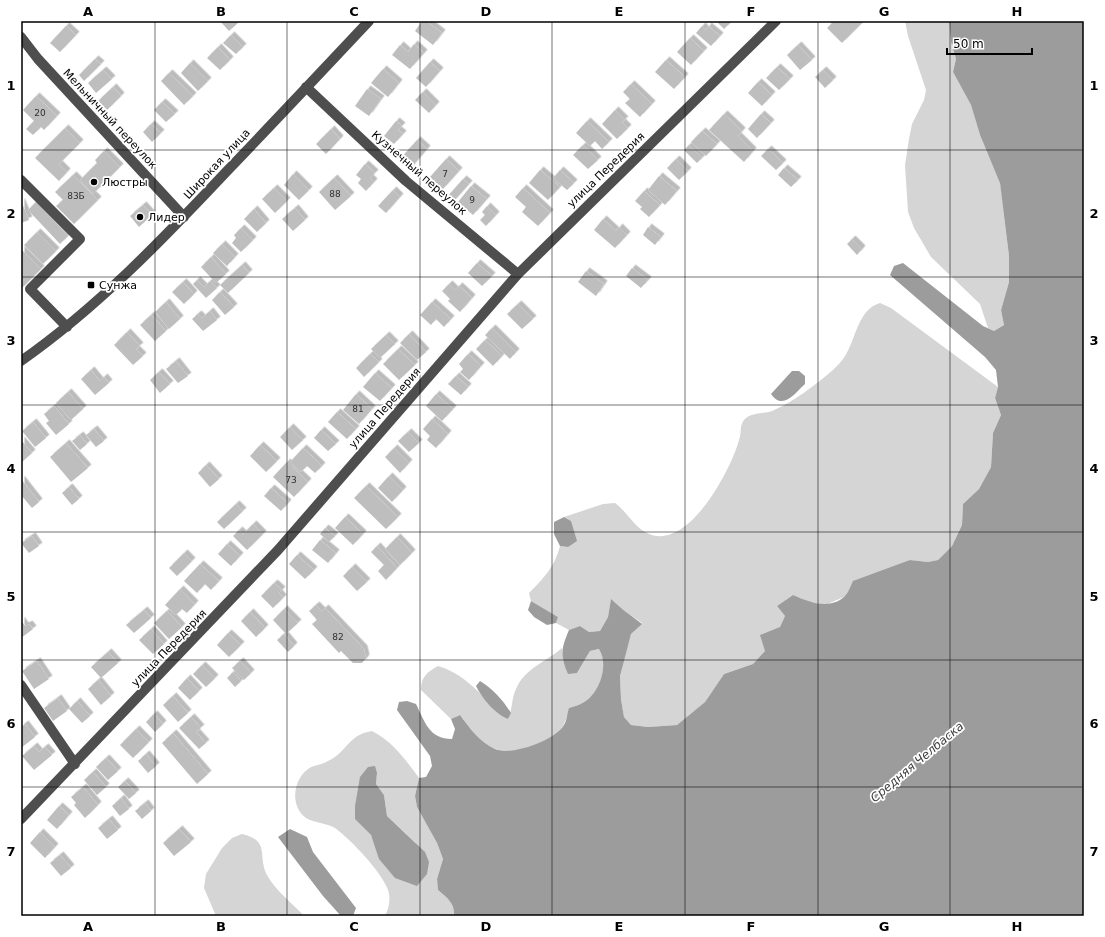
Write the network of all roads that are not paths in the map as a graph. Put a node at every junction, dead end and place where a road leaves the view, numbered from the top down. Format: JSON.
{"nodes":[{"id":1,"x":369,"y":21,"type":"edge"},
{"id":2,"x":776,"y":21,"type":"edge"},
{"id":3,"x":21,"y":37,"type":"edge"},
{"id":4,"x":306,"y":87,"type":"junction"},
{"id":5,"x":21,"y":180,"type":"edge"},
{"id":6,"x":184,"y":217,"type":"junction"},
{"id":7,"x":518,"y":274,"type":"junction"},
{"id":8,"x":67,"y":327,"type":"junction"},
{"id":9,"x":21,"y":361,"type":"edge"},
{"id":10,"x":21,"y":685,"type":"edge"},
{"id":11,"x":76,"y":764,"type":"junction"},
{"id":12,"x":21,"y":819,"type":"edge"}],
"edges":[{"from":1,"to":4,"type":"street","name":"Широкая улица"},
{"from":2,"to":7,"type":"street","name":"улица Передерия"},
{"from":3,"to":6,"type":"street","name":"Мельничный переулок"},
{"from":4,"to":6,"type":"street","name":"Широкая улица"},
{"from":4,"to":7,"type":"street","name":"Кузнечный переулок"},
{"from":5,"to":8,"type":"street"},
{"from":6,"to":8,"type":"street","name":"Широкая улица"},
{"from":7,"to":11,"type":"street","name":"улица Передерия"},
{"from":8,"to":9,"type":"street","name":"Широкая улица"},
{"from":10,"to":11,"type":"street"},
{"from":11,"to":12,"type":"street","name":"улица Передерия"}]}
